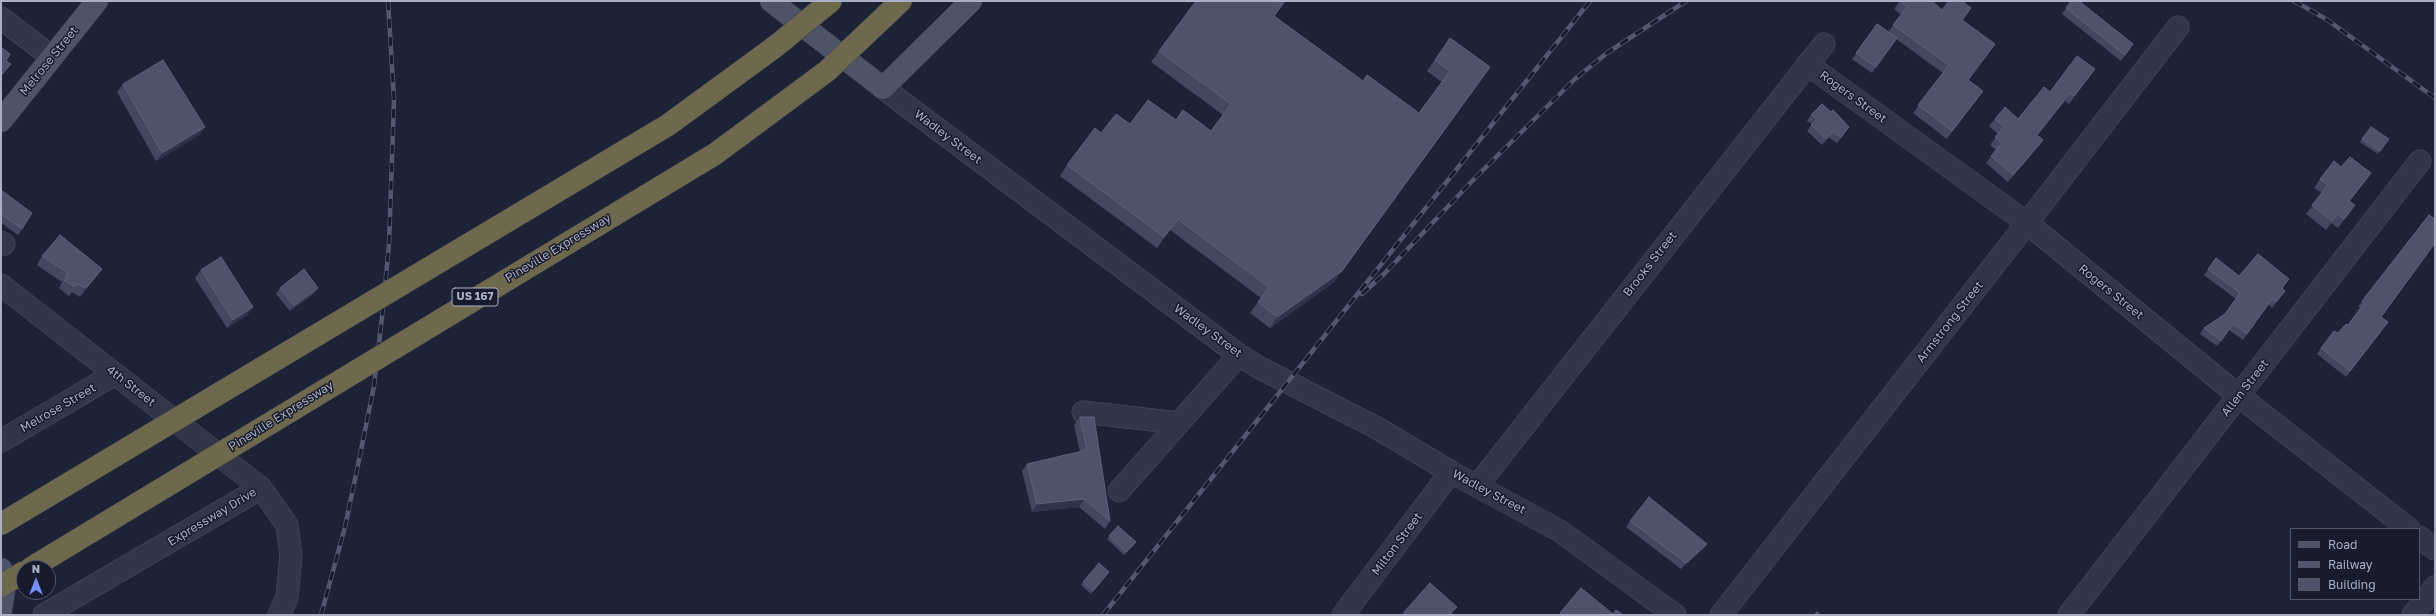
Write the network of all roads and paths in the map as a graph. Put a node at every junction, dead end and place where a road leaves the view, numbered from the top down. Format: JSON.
{"nodes":[{"id":1,"x":97,"y":1,"type":"edge"},
{"id":2,"x":771,"y":1,"type":"edge"},
{"id":3,"x":831,"y":1,"type":"edge"},
{"id":4,"x":901,"y":1,"type":"edge"},
{"id":5,"x":972,"y":1,"type":"edge"},
{"id":6,"x":1,"y":18,"type":"edge"},
{"id":7,"x":2178,"y":27,"type":"dead end"},
{"id":8,"x":1824,"y":44,"type":"dead end"},
{"id":9,"x":52,"y":57,"type":"junction"},
{"id":10,"x":1807,"y":64,"type":"junction"},
{"id":11,"x":883,"y":88,"type":"junction"},
{"id":12,"x":1,"y":121,"type":"edge"},
{"id":13,"x":2420,"y":161,"type":"dead end"},
{"id":14,"x":2028,"y":223,"type":"junction"},
{"id":15,"x":1,"y":285,"type":"edge"},
{"id":16,"x":1240,"y":355,"type":"junction"},
{"id":17,"x":115,"y":374,"type":"junction"},
{"id":18,"x":2239,"y":396,"type":"junction"},
{"id":19,"x":1083,"y":412,"type":"dead end"},
{"id":20,"x":1179,"y":423,"type":"junction"},
{"id":21,"x":1,"y":441,"type":"edge"},
{"id":22,"x":1451,"y":472,"type":"junction"},
{"id":23,"x":1477,"y":486,"type":"junction"},
{"id":24,"x":261,"y":488,"type":"junction"},
{"id":25,"x":1119,"y":490,"type":"dead end"},
{"id":26,"x":1,"y":524,"type":"edge"},
{"id":27,"x":2408,"y":528,"type":"edge"},
{"id":28,"x":2420,"y":538,"type":"edge"},
{"id":29,"x":2435,"y":549,"type":"edge"},
{"id":30,"x":44,"y":560,"type":"edge"},
{"id":31,"x":1,"y":569,"type":"edge"},
{"id":32,"x":16,"y":577,"type":"edge"},
{"id":33,"x":1,"y":586,"type":"edge"},
{"id":34,"x":2435,"y":587,"type":"edge"},
{"id":35,"x":1,"y":610,"type":"edge"},
{"id":36,"x":1669,"y":613,"type":"edge"},
{"id":37,"x":44,"y":615,"type":"edge"},
{"id":38,"x":279,"y":615,"type":"edge"},
{"id":39,"x":1343,"y":615,"type":"edge"},
{"id":40,"x":1721,"y":615,"type":"edge"},
{"id":41,"x":2069,"y":615,"type":"edge"},
{"id":42,"x":2413,"y":615,"type":"edge"}],
"edges":[{"from":1,"to":9,"type":"main road","name":"Melrose Street"},
{"from":2,"to":11,"type":"main road","name":"Wadley Street"},
{"from":3,"to":26,"type":"highway","bridge":true},
{"from":4,"to":30,"type":"highway","name":"Pineville Expressway","number":"US 167","bridge":true},
{"from":5,"to":11,"type":"main road"},
{"from":6,"to":9,"type":"street"},
{"from":7,"to":14,"type":"street","name":"Armstrong Street"},
{"from":8,"to":10,"type":"street","name":"Brooks Street"},
{"from":9,"to":12,"type":"main road","name":"Melrose Street"},
{"from":10,"to":14,"type":"street","name":"Rogers Street"},
{"from":10,"to":23,"type":"street","name":"Brooks Street"},
{"from":11,"to":16,"type":"street","name":"Wadley Street"},
{"from":13,"to":18,"type":"street","name":"Allen Street"},
{"from":14,"to":18,"type":"street","name":"Rogers Street"},
{"from":14,"to":40,"type":"street","name":"Armstrong Street"},
{"from":15,"to":17,"type":"street","name":"4th Street"},
{"from":16,"to":20,"type":"street"},
{"from":16,"to":22,"type":"street","name":"Wadley Street"},
{"from":17,"to":21,"type":"street","name":"Melrose Street"},
{"from":17,"to":24,"type":"street","name":"4th Street"},
{"from":18,"to":27,"type":"street","name":"Rogers Street"},
{"from":18,"to":41,"type":"street","name":"Allen Street"},
{"from":19,"to":20,"type":"street"},
{"from":20,"to":25,"type":"street"},
{"from":22,"to":23,"type":"street","name":"Wadley Street"},
{"from":22,"to":39,"type":"street","name":"Milton Street"},
{"from":23,"to":36,"type":"street","name":"Wadley Street"},
{"from":24,"to":37,"type":"street","name":"Expressway Drive"},
{"from":24,"to":38,"type":"street","name":"Expressway Drive"},
{"from":28,"to":29,"type":"street"},
{"from":31,"to":35,"type":"main road"},
{"from":32,"to":33,"type":"highway","bridge":true},
{"from":34,"to":42,"type":"street"}]}
